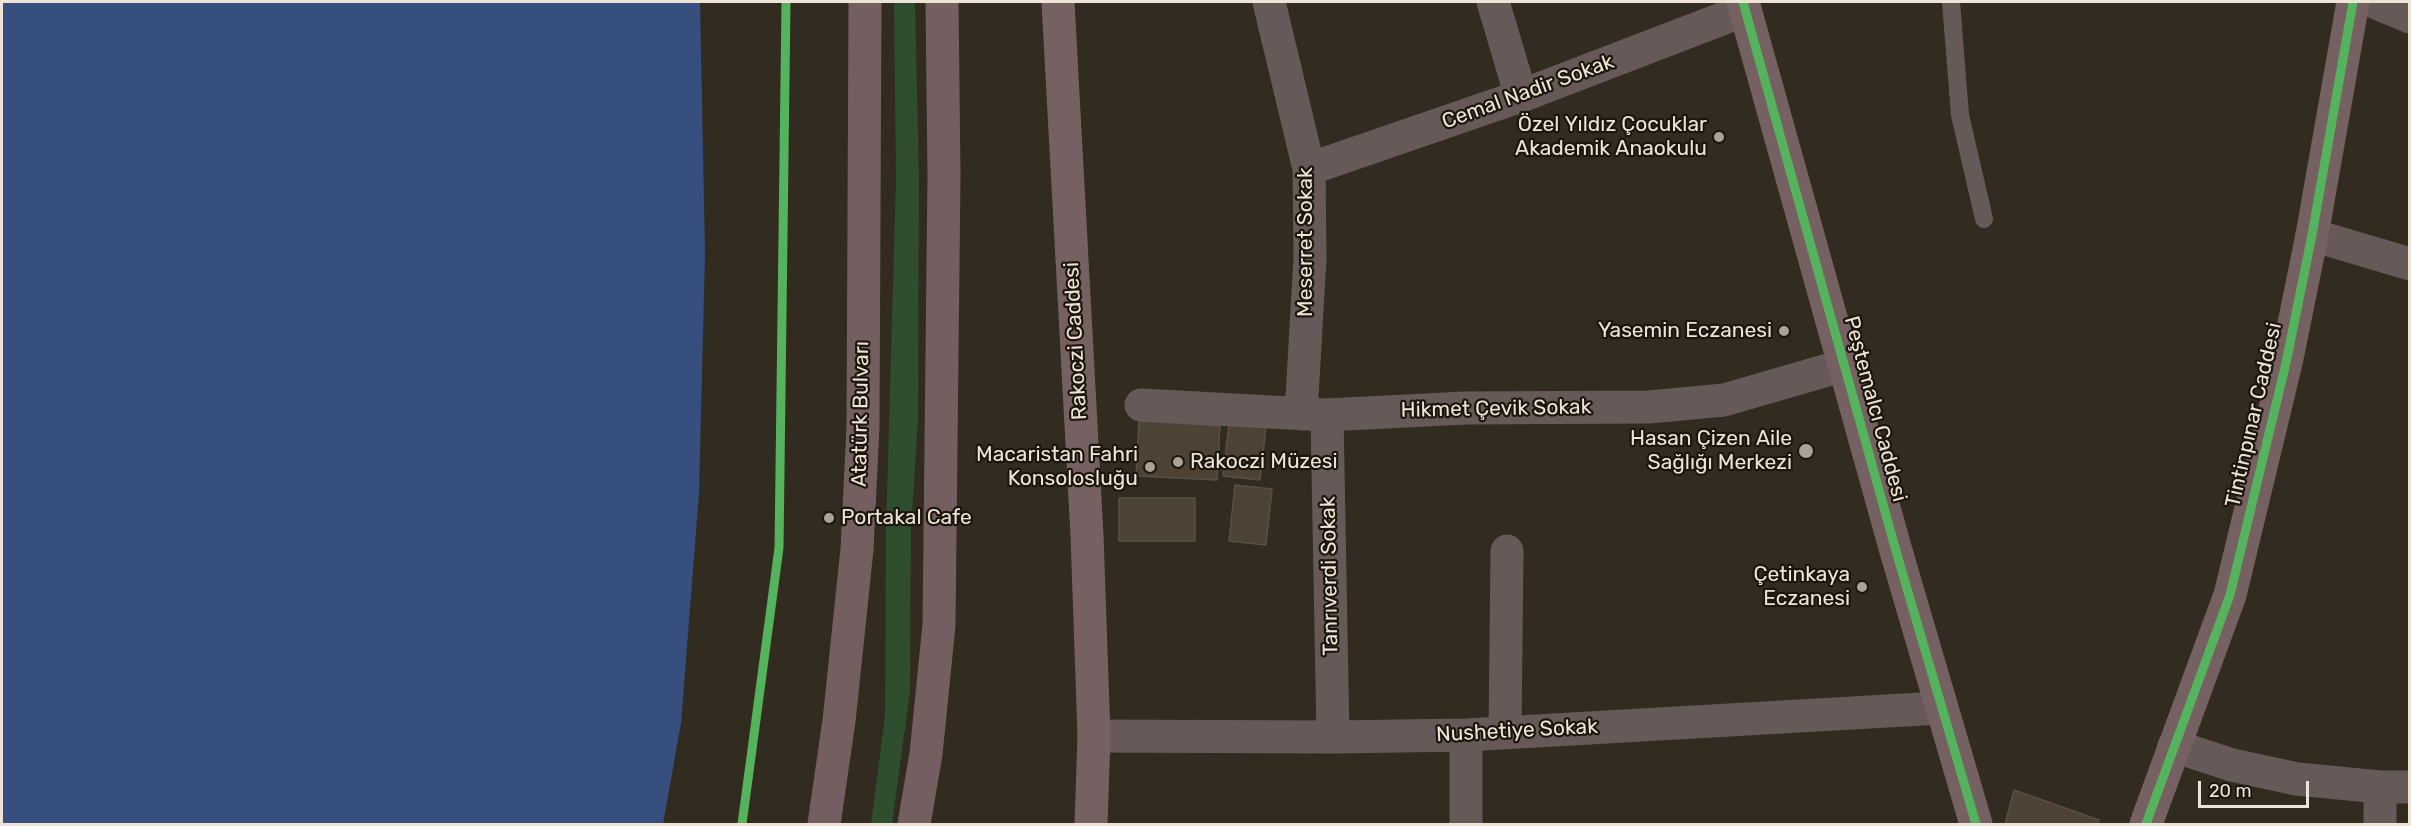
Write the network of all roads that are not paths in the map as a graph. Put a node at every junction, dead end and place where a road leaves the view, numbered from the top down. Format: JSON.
{"nodes":[{"id":1,"x":865,"y":2,"type":"edge"},
{"id":2,"x":942,"y":2,"type":"edge"},
{"id":3,"x":1058,"y":2,"type":"edge"},
{"id":4,"x":1269,"y":2,"type":"edge"},
{"id":5,"x":1493,"y":2,"type":"edge"},
{"id":6,"x":1951,"y":2,"type":"edge"},
{"id":7,"x":2353,"y":2,"type":"edge"},
{"id":8,"x":2374,"y":2,"type":"edge"},
{"id":9,"x":1744,"y":6,"type":"edge"},
{"id":10,"x":2409,"y":16,"type":"edge"},
{"id":11,"x":1521,"y":96,"type":"junction"},
{"id":12,"x":1309,"y":169,"type":"junction"},
{"id":13,"x":1983,"y":219,"type":"dead end"},
{"id":14,"x":2312,"y":235,"type":"junction"},
{"id":15,"x":2409,"y":264,"type":"edge"},
{"id":16,"x":1845,"y":365,"type":"junction"},
{"id":17,"x":1141,"y":405,"type":"dead end"},
{"id":18,"x":1314,"y":414,"type":"junction"},
{"id":19,"x":1507,"y":551,"type":"dead end"},
{"id":20,"x":1940,"y":708,"type":"junction"},
{"id":21,"x":1505,"y":732,"type":"junction"},
{"id":22,"x":1466,"y":735,"type":"junction"},
{"id":23,"x":1094,"y":736,"type":"junction"},
{"id":24,"x":1333,"y":737,"type":"junction"},
{"id":25,"x":2174,"y":746,"type":"junction"},
{"id":26,"x":2395,"y":787,"type":"edge"},
{"id":27,"x":824,"y":825,"type":"edge"},
{"id":28,"x":914,"y":825,"type":"edge"},
{"id":29,"x":1091,"y":825,"type":"edge"},
{"id":30,"x":1466,"y":825,"type":"edge"},
{"id":31,"x":1976,"y":825,"type":"edge"},
{"id":32,"x":2146,"y":825,"type":"edge"},
{"id":33,"x":2380,"y":825,"type":"edge"}],
"edges":[{"from":1,"to":27,"type":"main road","name":"Atatürk Bulvarı"},
{"from":2,"to":28,"type":"main road"},
{"from":3,"to":23,"type":"street","name":"Rakoczi Caddesi"},
{"from":4,"to":12,"type":"street","name":"Meserret Sokak"},
{"from":5,"to":11,"type":"street"},
{"from":6,"to":13,"type":"lane"},
{"from":7,"to":14,"type":"street","name":"Tintinpınar Caddesi"},
{"from":8,"to":10,"type":"street"},
{"from":9,"to":11,"type":"street","name":"Cemal Nadir Sokak"},
{"from":9,"to":16,"type":"street","name":"Peştemalcı Caddesi"},
{"from":11,"to":12,"type":"street","name":"Cemal Nadir Sokak"},
{"from":12,"to":18,"type":"street","name":"Meserret Sokak"},
{"from":14,"to":15,"type":"street"},
{"from":14,"to":25,"type":"street","name":"Tintinpınar Caddesi"},
{"from":16,"to":18,"type":"street","name":"Hikmet Çevik Sokak"},
{"from":16,"to":20,"type":"street","name":"Peştemalcı Caddesi"},
{"from":17,"to":18,"type":"street","name":"Hikmet Çevik Sokak"},
{"from":18,"to":24,"type":"street","name":"Tanrıverdi Sokak"},
{"from":19,"to":21,"type":"street"},
{"from":20,"to":21,"type":"street","name":"Nushetiye Sokak"},
{"from":20,"to":31,"type":"street","name":"Peştemalcı Caddesi"},
{"from":21,"to":22,"type":"street","name":"Nushetiye Sokak"},
{"from":22,"to":24,"type":"street","name":"Nushetiye Sokak"},
{"from":22,"to":30,"type":"street"},
{"from":23,"to":24,"type":"street","name":"Nushetiye Sokak"},
{"from":23,"to":29,"type":"street","name":"Rakoczi Caddesi"},
{"from":25,"to":26,"type":"street"},
{"from":25,"to":32,"type":"street","name":"Tintinpınar Caddesi"},
{"from":26,"to":33,"type":"street"}]}
